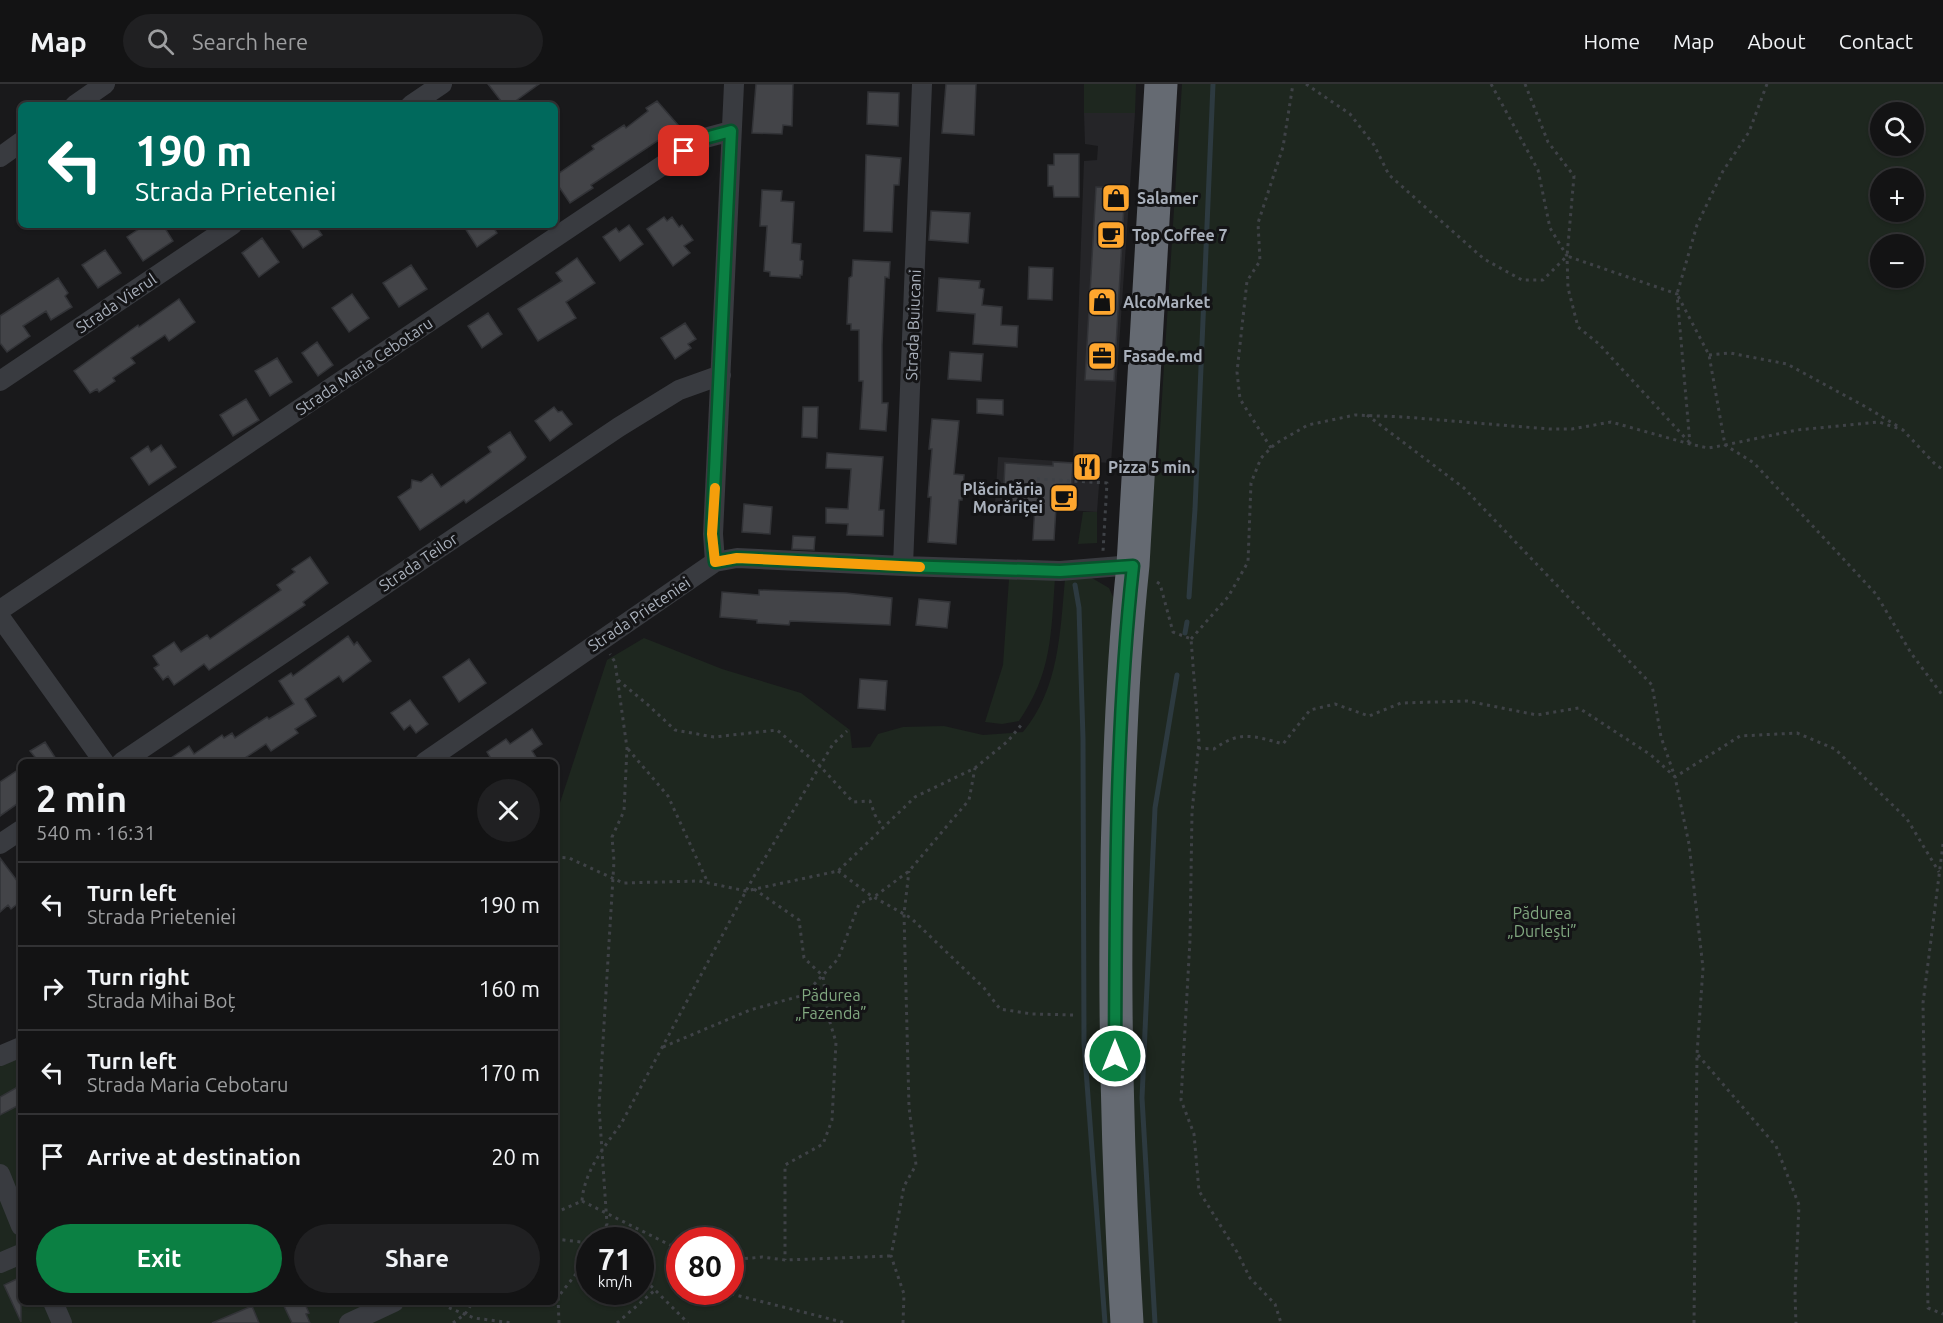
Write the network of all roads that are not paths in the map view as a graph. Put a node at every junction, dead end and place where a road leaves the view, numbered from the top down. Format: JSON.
{"nodes":[{"id":1,"x":105,"y":84,"type":"edge"},
{"id":2,"x":442,"y":84,"type":"edge"},
{"id":3,"x":734,"y":84,"type":"edge"},
{"id":4,"x":922,"y":84,"type":"edge"},
{"id":5,"x":1161,"y":84,"type":"edge"},
{"id":6,"x":79,"y":102,"type":"edge"},
{"id":7,"x":415,"y":102,"type":"edge"},
{"id":8,"x":731,"y":131,"type":"junction"},
{"id":9,"x":18,"y":144,"type":"edge"},
{"id":10,"x":0,"y":157,"type":"edge"},
{"id":11,"x":228,"y":228,"type":"edge"},
{"id":12,"x":721,"y":375,"type":"junction"},
{"id":13,"x":0,"y":381,"type":"edge"},
{"id":14,"x":715,"y":562,"type":"junction"},
{"id":15,"x":903,"y":566,"type":"junction"},
{"id":16,"x":1118,"y":567,"type":"junction"},
{"id":17,"x":0,"y":610,"type":"edge"},
{"id":18,"x":0,"y":617,"type":"edge"},
{"id":19,"x":102,"y":759,"type":"edge"},
{"id":20,"x":126,"y":759,"type":"edge"},
{"id":21,"x":429,"y":759,"type":"edge"},
{"id":22,"x":18,"y":832,"type":"edge"},
{"id":23,"x":0,"y":844,"type":"edge"},
{"id":24,"x":18,"y":1048,"type":"edge"},
{"id":25,"x":0,"y":1056,"type":"edge"},
{"id":26,"x":0,"y":1174,"type":"edge"},
{"id":27,"x":18,"y":1219,"type":"edge"},
{"id":28,"x":18,"y":1255,"type":"edge"},
{"id":29,"x":0,"y":1263,"type":"edge"},
{"id":30,"x":54,"y":1305,"type":"edge"},
{"id":31,"x":388,"y":1305,"type":"edge"},
{"id":32,"x":62,"y":1323,"type":"edge"},
{"id":33,"x":349,"y":1323,"type":"edge"},
{"id":34,"x":1127,"y":1323,"type":"edge"}],
"edges":[{"from":1,"to":6,"type":"street"},
{"from":2,"to":7,"type":"street"},
{"from":3,"to":8,"type":"street"},
{"from":4,"to":15,"type":"street","name":"Strada Buiucani"},
{"from":5,"to":16,"type":"highway"},
{"from":8,"to":12,"type":"street"},
{"from":8,"to":17,"type":"street","name":"Strada Maria Cebotaru"},
{"from":9,"to":10,"type":"street"},
{"from":11,"to":13,"type":"street","name":"Strada Vierul"},
{"from":12,"to":14,"type":"street"},
{"from":12,"to":20,"type":"street","name":"Strada Teilor"},
{"from":14,"to":15,"type":"street","name":"Strada Prieteniei"},
{"from":14,"to":21,"type":"street","name":"Strada Prieteniei"},
{"from":15,"to":16,"type":"street","name":"Strada Prieteniei"},
{"from":16,"to":34,"type":"highway"},
{"from":18,"to":19,"type":"street"},
{"from":22,"to":23,"type":"street"},
{"from":24,"to":25,"type":"street"},
{"from":26,"to":27,"type":"street"},
{"from":28,"to":29,"type":"street"},
{"from":30,"to":32,"type":"street"},
{"from":31,"to":33,"type":"street"}]}
